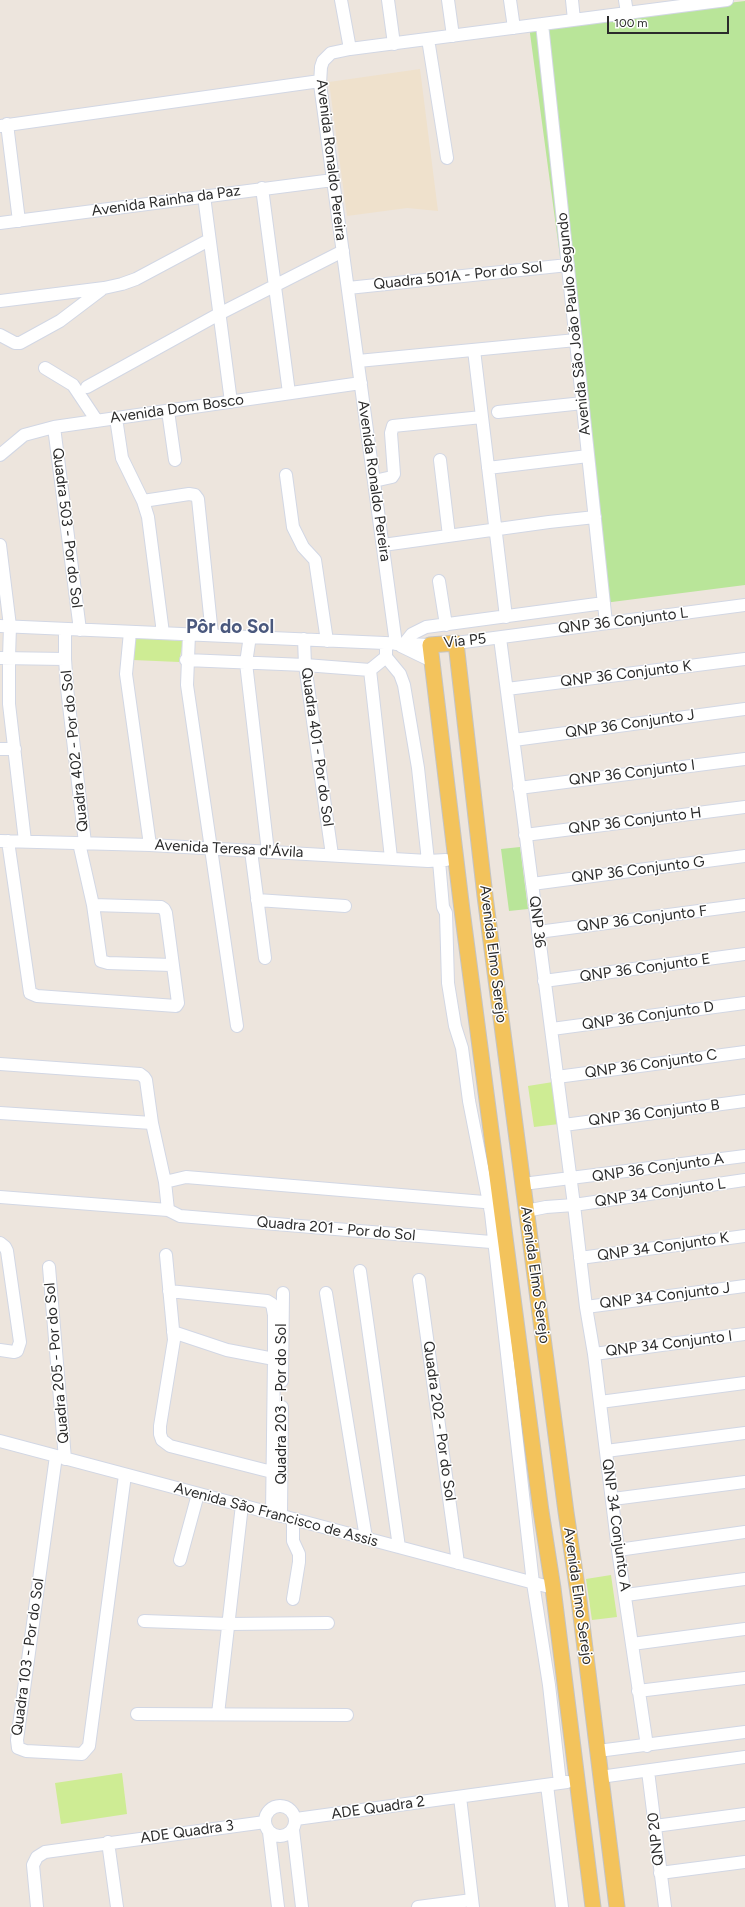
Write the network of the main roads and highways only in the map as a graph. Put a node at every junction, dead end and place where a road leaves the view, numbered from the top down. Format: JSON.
{"nodes":[{"id":1,"x":456,"y":643,"type":"joint"},
{"id":2,"x":430,"y":645,"type":"joint"},
{"id":3,"x":485,"y":896,"type":"junction"},
{"id":4,"x":461,"y":897,"type":"junction"},
{"id":5,"x":463,"y":916,"type":"junction"},
{"id":6,"x":488,"y":917,"type":"junction"},
{"id":7,"x":563,"y":1488,"type":"junction"},
{"id":8,"x":538,"y":1490,"type":"junction"},
{"id":9,"x":541,"y":1511,"type":"junction"},
{"id":10,"x":566,"y":1512,"type":"junction"},
{"id":11,"x":593,"y":1907,"type":"edge"},
{"id":12,"x":617,"y":1907,"type":"edge"}],
"edges":[{"from":1,"to":2,"type":"main road","name":"Via P5"},
{"from":1,"to":3,"type":"main road","name":"Avenida Elmo Serejo"},
{"from":2,"to":4,"type":"main road","name":"Avenida Elmo Serejo"},
{"from":3,"to":4,"type":"main road"},
{"from":3,"to":6,"type":"main road","name":"Avenida Elmo Serejo"},
{"from":4,"to":5,"type":"main road","name":"Avenida Elmo Serejo"},
{"from":5,"to":6,"type":"main road"},
{"from":5,"to":8,"type":"main road","name":"Avenida Elmo Serejo"},
{"from":6,"to":7,"type":"main road","name":"Avenida Elmo Serejo"},
{"from":7,"to":8,"type":"main road"},
{"from":7,"to":10,"type":"main road","name":"Avenida Elmo Serejo"},
{"from":8,"to":9,"type":"main road","name":"Avenida Elmo Serejo"},
{"from":9,"to":10,"type":"main road"},
{"from":9,"to":11,"type":"main road","name":"Avenida Elmo Serejo"},
{"from":10,"to":12,"type":"main road","name":"Avenida Elmo Serejo"}]}
